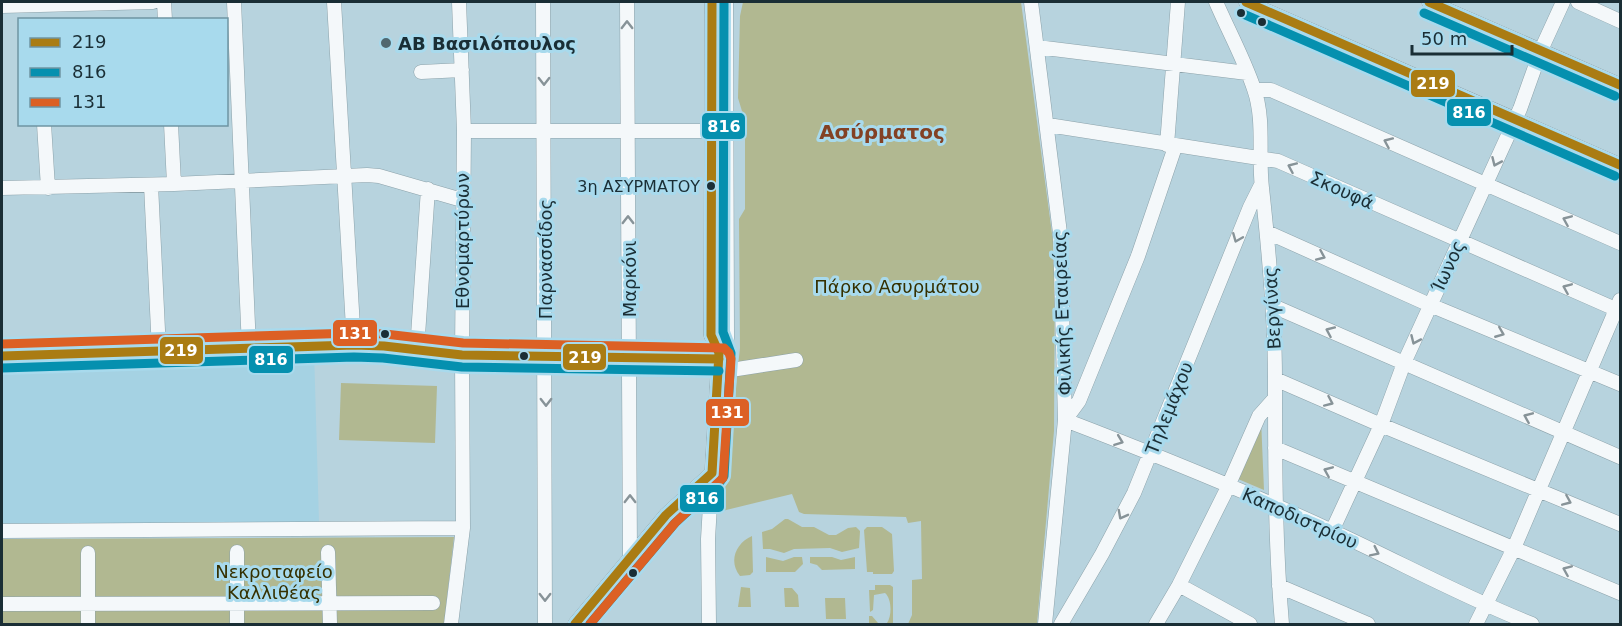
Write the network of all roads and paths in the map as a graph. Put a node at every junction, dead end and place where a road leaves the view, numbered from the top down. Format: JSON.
{"nodes":[{"id":1,"x":139,"y":2,"type":"edge"},
{"id":2,"x":153,"y":2,"type":"edge"},
{"id":3,"x":164,"y":2,"type":"edge"},
{"id":4,"x":234,"y":2,"type":"edge"},
{"id":5,"x":334,"y":2,"type":"edge"},
{"id":6,"x":459,"y":2,"type":"edge"},
{"id":7,"x":543,"y":2,"type":"edge"},
{"id":8,"x":627,"y":2,"type":"edge"},
{"id":9,"x":712,"y":2,"type":"edge"},
{"id":10,"x":726,"y":2,"type":"edge"},
{"id":11,"x":1031,"y":2,"type":"edge"},
{"id":12,"x":1178,"y":2,"type":"edge"},
{"id":13,"x":1216,"y":2,"type":"edge"},
{"id":14,"x":1246,"y":2,"type":"edge"},
{"id":15,"x":1429,"y":2,"type":"edge"},
{"id":16,"x":1563,"y":2,"type":"edge"},
{"id":17,"x":1578,"y":2,"type":"edge"},
{"id":18,"x":37,"y":3,"type":"edge"},
{"id":19,"x":2,"y":6,"type":"edge"},
{"id":20,"x":38,"y":18,"type":"edge"},
{"id":21,"x":165,"y":18,"type":"edge"},
{"id":22,"x":1620,"y":21,"type":"edge"},
{"id":23,"x":1037,"y":47,"type":"junction"},
{"id":24,"x":1541,"y":50,"type":"junction"},
{"id":25,"x":1174,"y":63,"type":"junction"},
{"id":26,"x":462,"y":70,"type":"junction"},
{"id":27,"x":421,"y":72,"type":"dead end"},
{"id":28,"x":1247,"y":73,"type":"junction"},
{"id":29,"x":1620,"y":85,"type":"edge"},
{"id":30,"x":1255,"y":90,"type":"junction"},
{"id":31,"x":1515,"y":119,"type":"junction"},
{"id":32,"x":1048,"y":125,"type":"junction"},
{"id":33,"x":44,"y":126,"type":"edge"},
{"id":34,"x":171,"y":126,"type":"edge"},
{"id":35,"x":464,"y":131,"type":"junction"},
{"id":36,"x":711,"y":131,"type":"junction"},
{"id":37,"x":544,"y":132,"type":"junction"},
{"id":38,"x":628,"y":132,"type":"junction"},
{"id":39,"x":1171,"y":146,"type":"junction"},
{"id":40,"x":1261,"y":158,"type":"junction"},
{"id":41,"x":1620,"y":165,"type":"edge"},
{"id":42,"x":343,"y":175,"type":"junction"},
{"id":43,"x":242,"y":180,"type":"junction"},
{"id":44,"x":174,"y":184,"type":"junction"},
{"id":45,"x":152,"y":185,"type":"junction"},
{"id":46,"x":1261,"y":185,"type":"junction"},
{"id":47,"x":1486,"y":186,"type":"junction"},
{"id":48,"x":48,"y":188,"type":"junction"},
{"id":49,"x":2,"y":189,"type":"edge"},
{"id":50,"x":428,"y":189,"type":"junction"},
{"id":51,"x":462,"y":200,"type":"junction"},
{"id":52,"x":1268,"y":232,"type":"junction"},
{"id":53,"x":1459,"y":242,"type":"junction"},
{"id":54,"x":1620,"y":243,"type":"edge"},
{"id":55,"x":1430,"y":305,"type":"junction"},
{"id":56,"x":1273,"y":306,"type":"junction"},
{"id":57,"x":1619,"y":307,"type":"edge"},
{"id":58,"x":354,"y":345,"type":"junction"},
{"id":59,"x":249,"y":348,"type":"junction"},
{"id":60,"x":417,"y":350,"type":"junction"},
{"id":61,"x":159,"y":351,"type":"junction"},
{"id":62,"x":462,"y":355,"type":"junction"},
{"id":63,"x":2,"y":356,"type":"edge"},
{"id":64,"x":546,"y":356,"type":"junction"},
{"id":65,"x":629,"y":358,"type":"junction"},
{"id":66,"x":796,"y":360,"type":"dead end"},
{"id":67,"x":718,"y":361,"type":"junction"},
{"id":68,"x":1404,"y":363,"type":"junction"},
{"id":69,"x":1590,"y":370,"type":"junction"},
{"id":70,"x":1275,"y":379,"type":"junction"},
{"id":71,"x":1620,"y":384,"type":"edge"},
{"id":72,"x":1275,"y":398,"type":"junction"},
{"id":73,"x":1065,"y":420,"type":"junction"},
{"id":74,"x":1381,"y":425,"type":"junction"},
{"id":75,"x":1563,"y":432,"type":"junction"},
{"id":76,"x":1275,"y":448,"type":"junction"},
{"id":77,"x":1151,"y":453,"type":"junction"},
{"id":78,"x":1620,"y":457,"type":"edge"},
{"id":79,"x":712,"y":473,"type":"junction"},
{"id":80,"x":1353,"y":481,"type":"junction"},
{"id":81,"x":1228,"y":487,"type":"junction"},
{"id":82,"x":1539,"y":489,"type":"junction"},
{"id":83,"x":1275,"y":505,"type":"junction"},
{"id":84,"x":1620,"y":524,"type":"edge"},
{"id":85,"x":463,"y":528,"type":"junction"},
{"id":86,"x":2,"y":531,"type":"edge"},
{"id":87,"x":1332,"y":531,"type":"junction"},
{"id":88,"x":1514,"y":548,"type":"junction"},
{"id":89,"x":237,"y":552,"type":"dead end"},
{"id":90,"x":328,"y":552,"type":"dead end"},
{"id":91,"x":88,"y":553,"type":"dead end"},
{"id":92,"x":630,"y":557,"type":"junction"},
{"id":93,"x":1179,"y":585,"type":"junction"},
{"id":94,"x":1279,"y":586,"type":"junction"},
{"id":95,"x":1620,"y":593,"type":"edge"},
{"id":96,"x":433,"y":603,"type":"dead end"},
{"id":97,"x":2,"y":604,"type":"edge"},
{"id":98,"x":88,"y":604,"type":"junction"},
{"id":99,"x":330,"y":604,"type":"junction"},
{"id":100,"x":237,"y":605,"type":"junction"},
{"id":101,"x":1485,"y":606,"type":"junction"},
{"id":102,"x":88,"y":624,"type":"edge"},
{"id":103,"x":237,"y":624,"type":"edge"},
{"id":104,"x":330,"y":624,"type":"edge"},
{"id":105,"x":451,"y":624,"type":"edge"},
{"id":106,"x":545,"y":624,"type":"edge"},
{"id":107,"x":575,"y":624,"type":"edge"},
{"id":108,"x":709,"y":624,"type":"edge"},
{"id":109,"x":1045,"y":624,"type":"edge"},
{"id":110,"x":1061,"y":624,"type":"edge"},
{"id":111,"x":1156,"y":624,"type":"edge"},
{"id":112,"x":1250,"y":624,"type":"edge"},
{"id":113,"x":1282,"y":624,"type":"edge"},
{"id":114,"x":1368,"y":624,"type":"edge"},
{"id":115,"x":1476,"y":624,"type":"edge"},
{"id":116,"x":1532,"y":624,"type":"edge"}],
"edges":[{"from":1,"to":2,"type":"street"},
{"from":1,"to":18,"type":"street"},
{"from":3,"to":21,"type":"street"},
{"from":4,"to":43,"type":"street"},
{"from":5,"to":42,"type":"street"},
{"from":6,"to":26,"type":"street","name":"Εθνομαρτύρων"},
{"from":7,"to":37,"type":"street","name":"Παρνασσίδος","one_way":true},
{"from":38,"to":8,"type":"street","name":"Μαρκόνι","one_way":true},
{"from":9,"to":36,"type":"street"},
{"from":10,"to":67,"type":"street"},
{"from":11,"to":23,"type":"street","name":"Φιλικής Εταιρείας"},
{"from":12,"to":25,"type":"street"},
{"from":13,"to":28,"type":"street","name":"Βεργίνας"},
{"from":14,"to":31,"type":"street"},
{"from":15,"to":24,"type":"street"},
{"from":16,"to":24,"type":"street","name":"Ίωνος"},
{"from":17,"to":22,"type":"street"},
{"from":18,"to":19,"type":"street"},
{"from":18,"to":20,"type":"street"},
{"from":23,"to":25,"type":"street"},
{"from":23,"to":32,"type":"street","name":"Φιλικής Εταιρείας"},
{"from":24,"to":29,"type":"street"},
{"from":24,"to":31,"type":"street","name":"Ίωνος"},
{"from":25,"to":28,"type":"street"},
{"from":25,"to":39,"type":"street"},
{"from":26,"to":27,"type":"street"},
{"from":26,"to":35,"type":"street","name":"Εθνομαρτύρων"},
{"from":28,"to":30,"type":"street","name":"Βεργίνας"},
{"from":30,"to":40,"type":"street","name":"Βεργίνας"},
{"from":47,"to":30,"type":"street","one_way":true},
{"from":31,"to":41,"type":"street"},
{"from":31,"to":47,"type":"street","name":"Ίωνος","one_way":true},
{"from":32,"to":39,"type":"street","name":"Σκουφά"},
{"from":32,"to":73,"type":"street","name":"Φιλικής Εταιρείας"},
{"from":33,"to":48,"type":"street"},
{"from":34,"to":44,"type":"street"},
{"from":35,"to":37,"type":"street"},
{"from":35,"to":51,"type":"street","name":"Εθνομαρτύρων"},
{"from":36,"to":38,"type":"street"},
{"from":36,"to":67,"type":"street"},
{"from":37,"to":38,"type":"street"},
{"from":37,"to":64,"type":"street","name":"Παρνασσίδος"},
{"from":65,"to":38,"type":"street","name":"Μαρκόνι","one_way":true},
{"from":39,"to":40,"type":"street","name":"Σκουφά"},
{"from":39,"to":73,"type":"street"},
{"from":40,"to":46,"type":"street","name":"Βεργίνας"},
{"from":53,"to":40,"type":"street","name":"Σκουφά","one_way":true},
{"from":42,"to":43,"type":"street"},
{"from":42,"to":50,"type":"street"},
{"from":42,"to":58,"type":"street"},
{"from":43,"to":44,"type":"street"},
{"from":43,"to":59,"type":"street"},
{"from":44,"to":45,"type":"street"},
{"from":45,"to":48,"type":"street"},
{"from":45,"to":61,"type":"street"},
{"from":46,"to":52,"type":"street","name":"Βεργίνας"},
{"from":46,"to":77,"type":"street","name":"Τηλεμάχου","one_way":true},
{"from":47,"to":53,"type":"street","name":"Ίωνος"},
{"from":54,"to":47,"type":"street","one_way":true},
{"from":48,"to":49,"type":"street"},
{"from":50,"to":51,"type":"street"},
{"from":50,"to":60,"type":"street"},
{"from":51,"to":62,"type":"street","name":"Εθνομαρτύρων"},
{"from":52,"to":55,"type":"street","one_way":true},
{"from":52,"to":56,"type":"street","name":"Βεργίνας"},
{"from":53,"to":55,"type":"street","name":"Ίωνος"},
{"from":57,"to":53,"type":"street","name":"Σκουφά","one_way":true},
{"from":55,"to":68,"type":"street","name":"Ίωνος","one_way":true},
{"from":55,"to":69,"type":"street","one_way":true},
{"from":68,"to":56,"type":"street","one_way":true},
{"from":56,"to":70,"type":"street","name":"Βεργίνας"},
{"from":57,"to":69,"type":"street"},
{"from":58,"to":59,"type":"street"},
{"from":58,"to":60,"type":"street"},
{"from":59,"to":61,"type":"street"},
{"from":60,"to":62,"type":"street"},
{"from":61,"to":63,"type":"street"},
{"from":62,"to":64,"type":"street"},
{"from":62,"to":85,"type":"street","name":"Εθνομαρτύρων"},
{"from":64,"to":65,"type":"street"},
{"from":64,"to":106,"type":"street","name":"Παρνασσίδος","one_way":true},
{"from":65,"to":67,"type":"street"},
{"from":92,"to":65,"type":"street","name":"Μαρκόνι","one_way":true},
{"from":66,"to":67,"type":"street"},
{"from":67,"to":79,"type":"street"},
{"from":68,"to":74,"type":"street","name":"Ίωνος"},
{"from":75,"to":68,"type":"street","one_way":true},
{"from":69,"to":71,"type":"street"},
{"from":69,"to":75,"type":"street"},
{"from":70,"to":72,"type":"street","name":"Βεργίνας"},
{"from":70,"to":74,"type":"street","one_way":true},
{"from":72,"to":76,"type":"street","name":"Βεργίνας"},
{"from":72,"to":81,"type":"street"},
{"from":73,"to":77,"type":"street","name":"Καποδιστρίου","one_way":true},
{"from":73,"to":109,"type":"street","name":"Φιλικής Εταιρείας"},
{"from":74,"to":80,"type":"street","name":"Ίωνος"},
{"from":74,"to":82,"type":"street"},
{"from":75,"to":78,"type":"street"},
{"from":75,"to":82,"type":"street"},
{"from":80,"to":76,"type":"street","one_way":true},
{"from":76,"to":83,"type":"street","name":"Βεργίνας"},
{"from":77,"to":81,"type":"street","name":"Καποδιστρίου"},
{"from":77,"to":110,"type":"street","name":"Τηλεμάχου","one_way":true},
{"from":79,"to":92,"type":"street"},
{"from":79,"to":108,"type":"street"},
{"from":80,"to":87,"type":"street","name":"Ίωνος"},
{"from":80,"to":88,"type":"street"},
{"from":81,"to":83,"type":"street","name":"Καποδιστρίου"},
{"from":81,"to":93,"type":"street"},
{"from":82,"to":84,"type":"street","one_way":true},
{"from":82,"to":88,"type":"street"},
{"from":83,"to":87,"type":"street","name":"Καποδιστρίου"},
{"from":83,"to":94,"type":"street","name":"Βεργίνας"},
{"from":85,"to":86,"type":"street"},
{"from":85,"to":105,"type":"street","name":"Εθνομαρτύρων"},
{"from":87,"to":101,"type":"street","name":"Καποδιστρίου","one_way":true},
{"from":95,"to":88,"type":"street","one_way":true},
{"from":88,"to":101,"type":"street"},
{"from":89,"to":100,"type":"street"},
{"from":90,"to":99,"type":"street"},
{"from":91,"to":98,"type":"street"},
{"from":92,"to":107,"type":"street"},
{"from":93,"to":111,"type":"street"},
{"from":93,"to":112,"type":"street"},
{"from":94,"to":113,"type":"street","name":"Βεργίνας"},
{"from":94,"to":114,"type":"street"},
{"from":96,"to":99,"type":"street"},
{"from":97,"to":98,"type":"street"},
{"from":98,"to":100,"type":"street"},
{"from":98,"to":102,"type":"street"},
{"from":99,"to":100,"type":"street"},
{"from":99,"to":104,"type":"street"},
{"from":100,"to":103,"type":"street"},
{"from":101,"to":115,"type":"street"},
{"from":101,"to":116,"type":"street","name":"Καποδιστρίου"}]}
